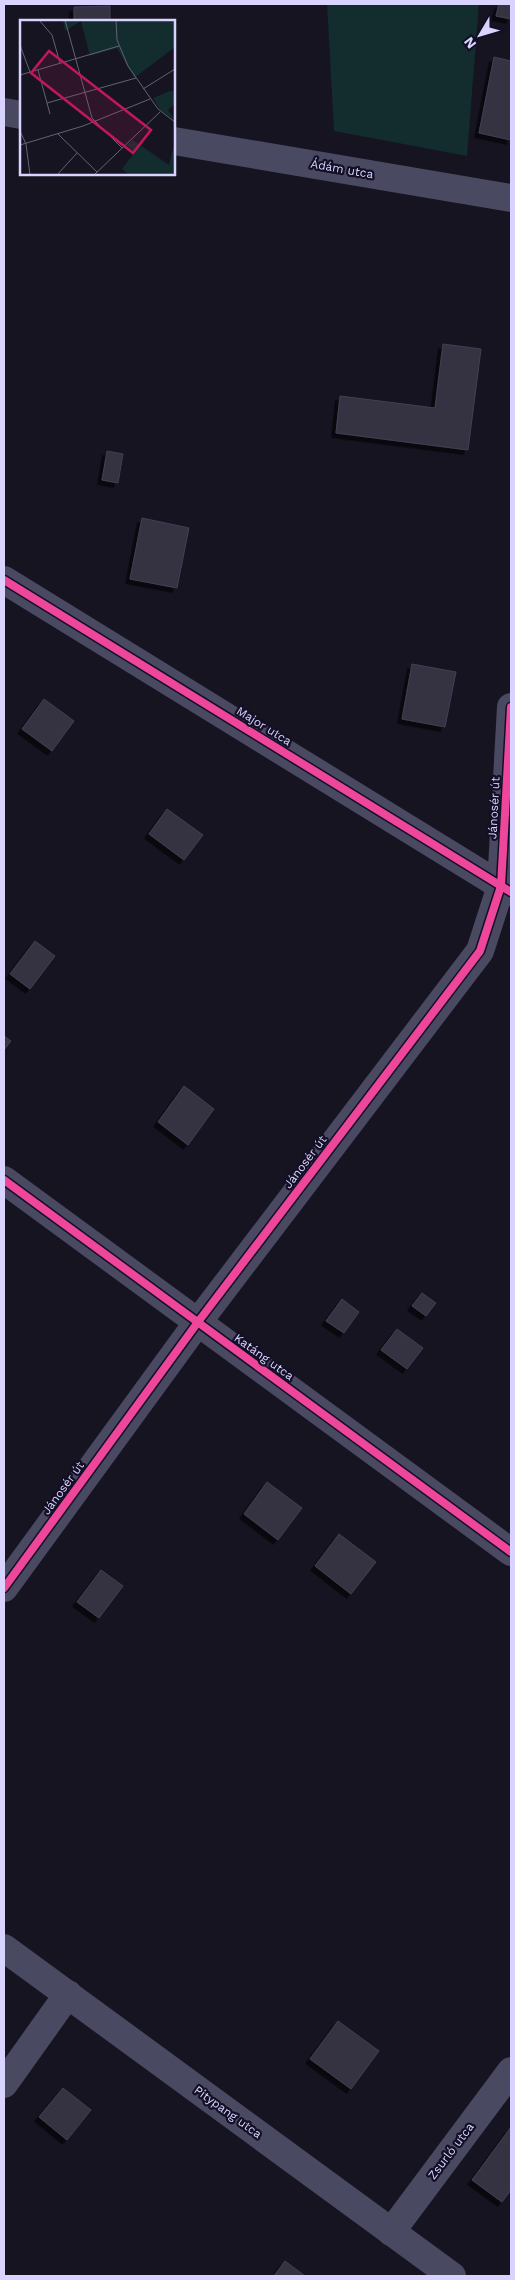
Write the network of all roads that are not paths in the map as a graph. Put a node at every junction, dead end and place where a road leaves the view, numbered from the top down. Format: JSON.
{"nodes":[{"id":1,"x":4,"y":112,"type":"edge"},
{"id":2,"x":20,"y":115,"type":"edge"},
{"id":3,"x":175,"y":141,"type":"edge"},
{"id":4,"x":511,"y":198,"type":"edge"},
{"id":5,"x":4,"y":580,"type":"edge"},
{"id":6,"x":511,"y":707,"type":"edge"},
{"id":7,"x":506,"y":889,"type":"edge"},
{"id":8,"x":4,"y":1180,"type":"edge"},
{"id":9,"x":198,"y":1322,"type":"junction"},
{"id":10,"x":511,"y":1552,"type":"edge"},
{"id":11,"x":4,"y":1588,"type":"edge"},
{"id":12,"x":4,"y":1948,"type":"edge"},
{"id":13,"x":68,"y":1994,"type":"junction"},
{"id":14,"x":511,"y":2070,"type":"edge"},
{"id":15,"x":4,"y":2084,"type":"edge"},
{"id":16,"x":392,"y":2232,"type":"junction"},
{"id":17,"x":452,"y":2276,"type":"edge"}],
"edges":[{"from":1,"to":2,"type":"street"},
{"from":3,"to":4,"type":"street","name":"Ádám utca"},
{"from":5,"to":7,"type":"street","name":"Major utca"},
{"from":6,"to":7,"type":"street","name":"Jánosér út"},
{"from":7,"to":9,"type":"street","name":"Jánosér út"},
{"from":8,"to":9,"type":"street","name":"Katáng utca"},
{"from":9,"to":10,"type":"street","name":"Katáng utca"},
{"from":9,"to":11,"type":"street","name":"Jánosér út"},
{"from":12,"to":13,"type":"street","name":"Pitypang utca"},
{"from":13,"to":15,"type":"street"},
{"from":13,"to":16,"type":"street","name":"Pitypang utca"},
{"from":14,"to":16,"type":"street","name":"Zsurló utca"},
{"from":16,"to":17,"type":"street","name":"Pitypang utca"}]}
